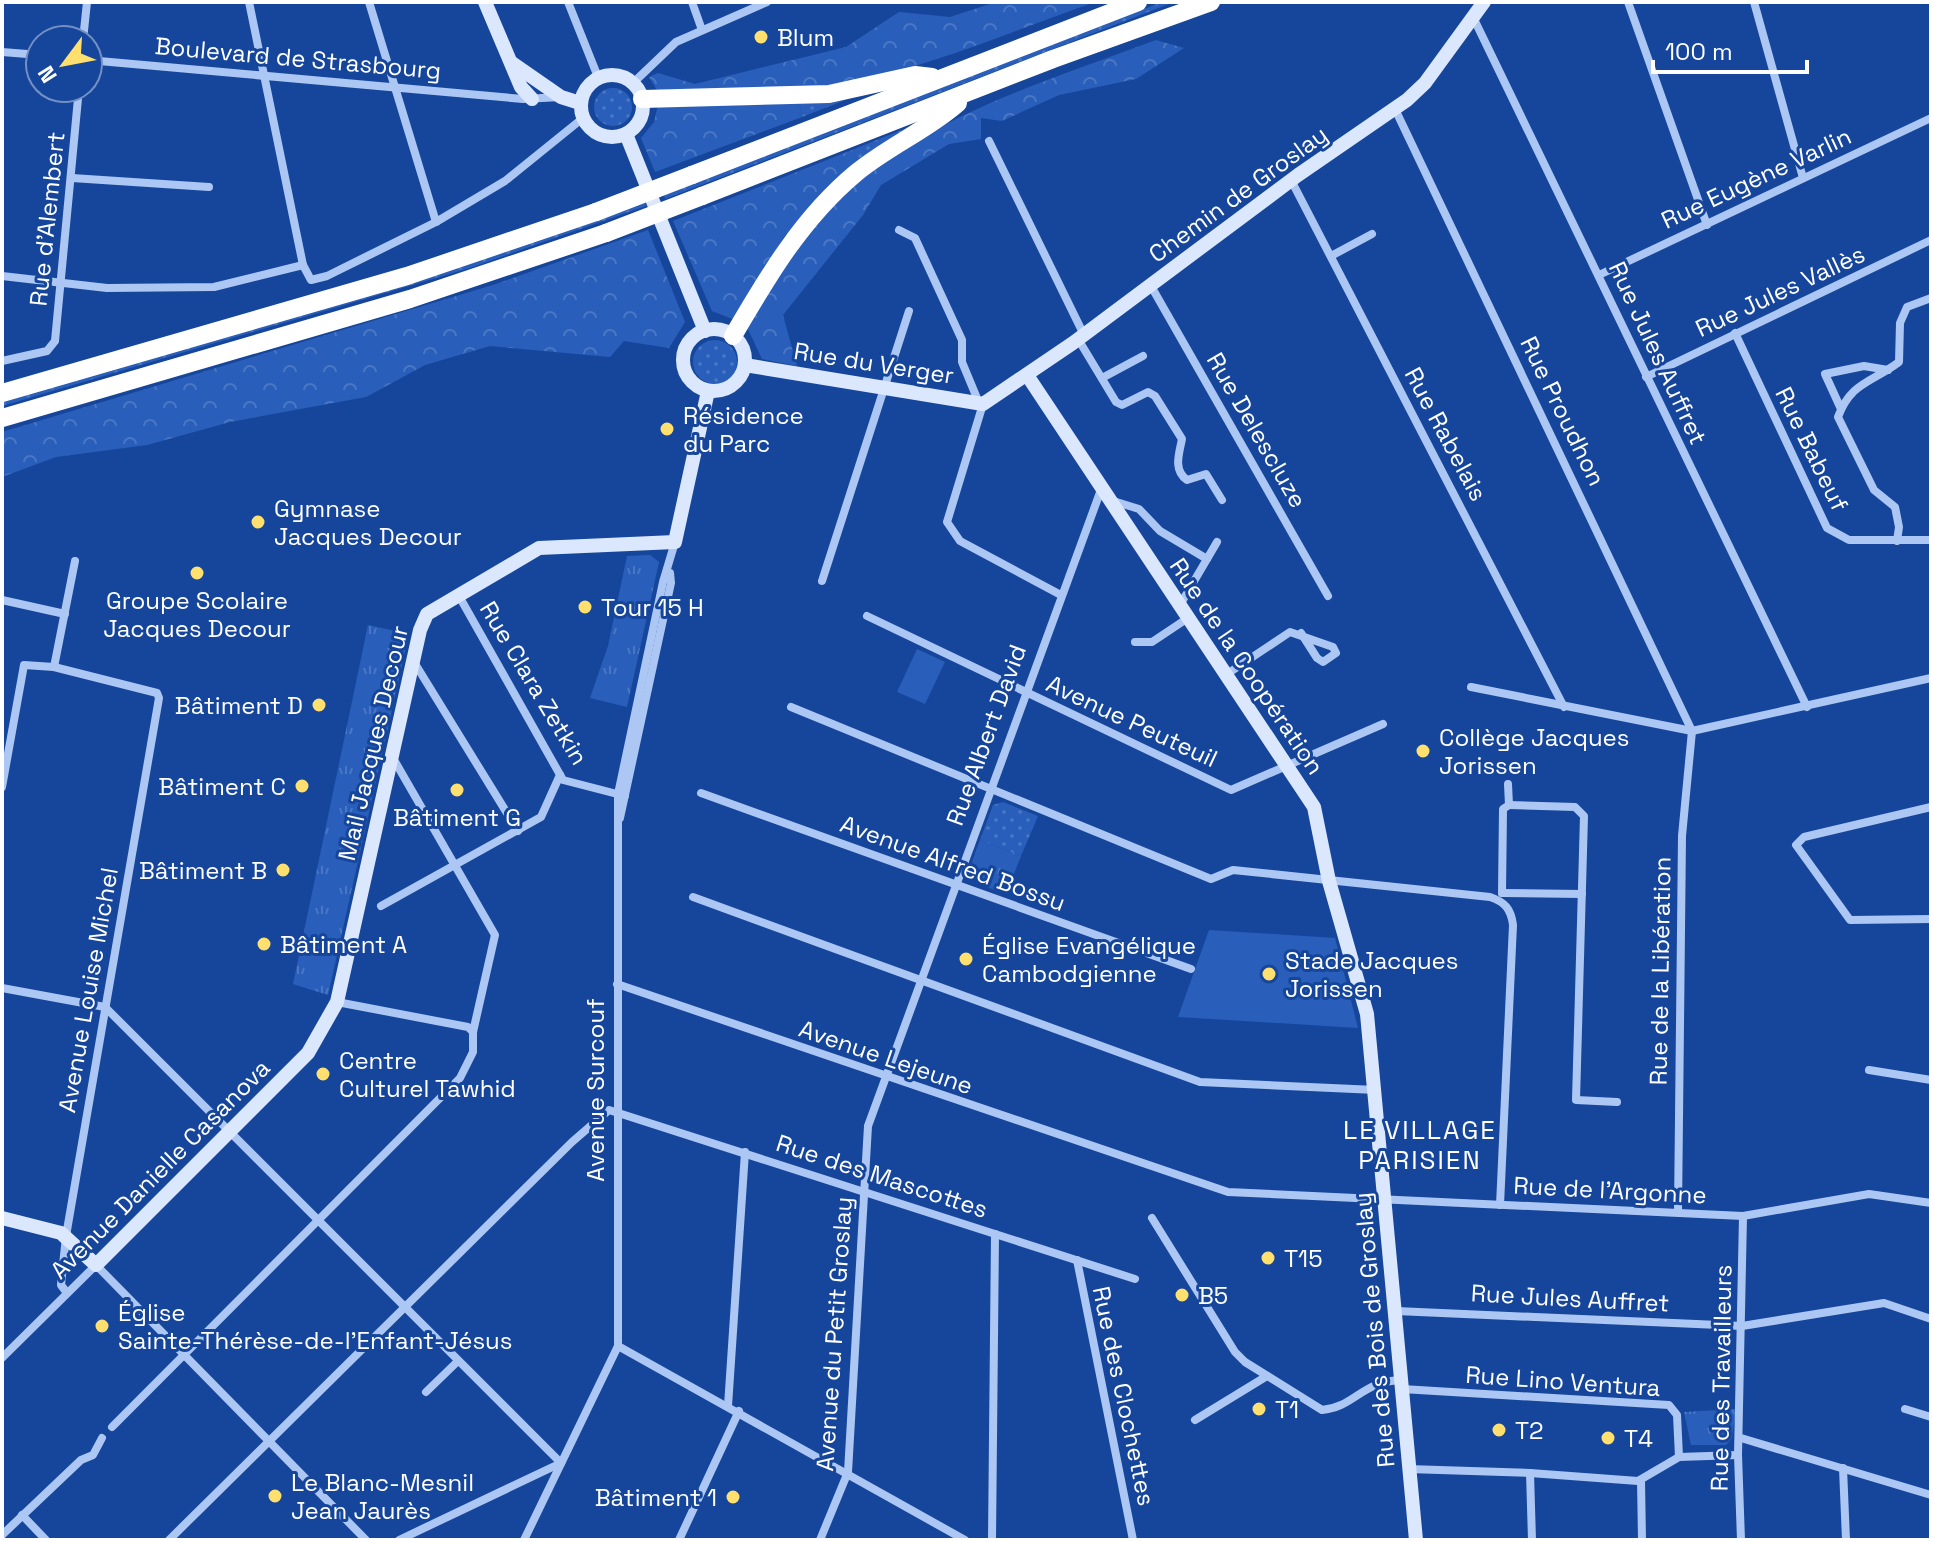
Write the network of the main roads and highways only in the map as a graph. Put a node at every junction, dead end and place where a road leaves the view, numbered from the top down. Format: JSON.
{"nodes":[{"id":1,"x":1138,"y":2,"type":"edge"},
{"id":2,"x":1211,"y":2,"type":"edge"},
{"id":3,"x":939,"y":78,"type":"junction"},
{"id":4,"x":638,"y":91,"type":"road end"},
{"id":5,"x":970,"y":93,"type":"junction"},
{"id":6,"x":733,"y":336,"type":"road end"},
{"id":7,"x":2,"y":393,"type":"edge"},
{"id":8,"x":2,"y":418,"type":"edge"}],
"edges":[{"from":1,"to":3,"type":"highway"},
{"from":2,"to":5,"type":"highway"},
{"from":3,"to":4,"type":"highway"},
{"from":3,"to":7,"type":"highway","bridge":true},
{"from":5,"to":6,"type":"highway"},
{"from":5,"to":8,"type":"highway","bridge":true}]}
